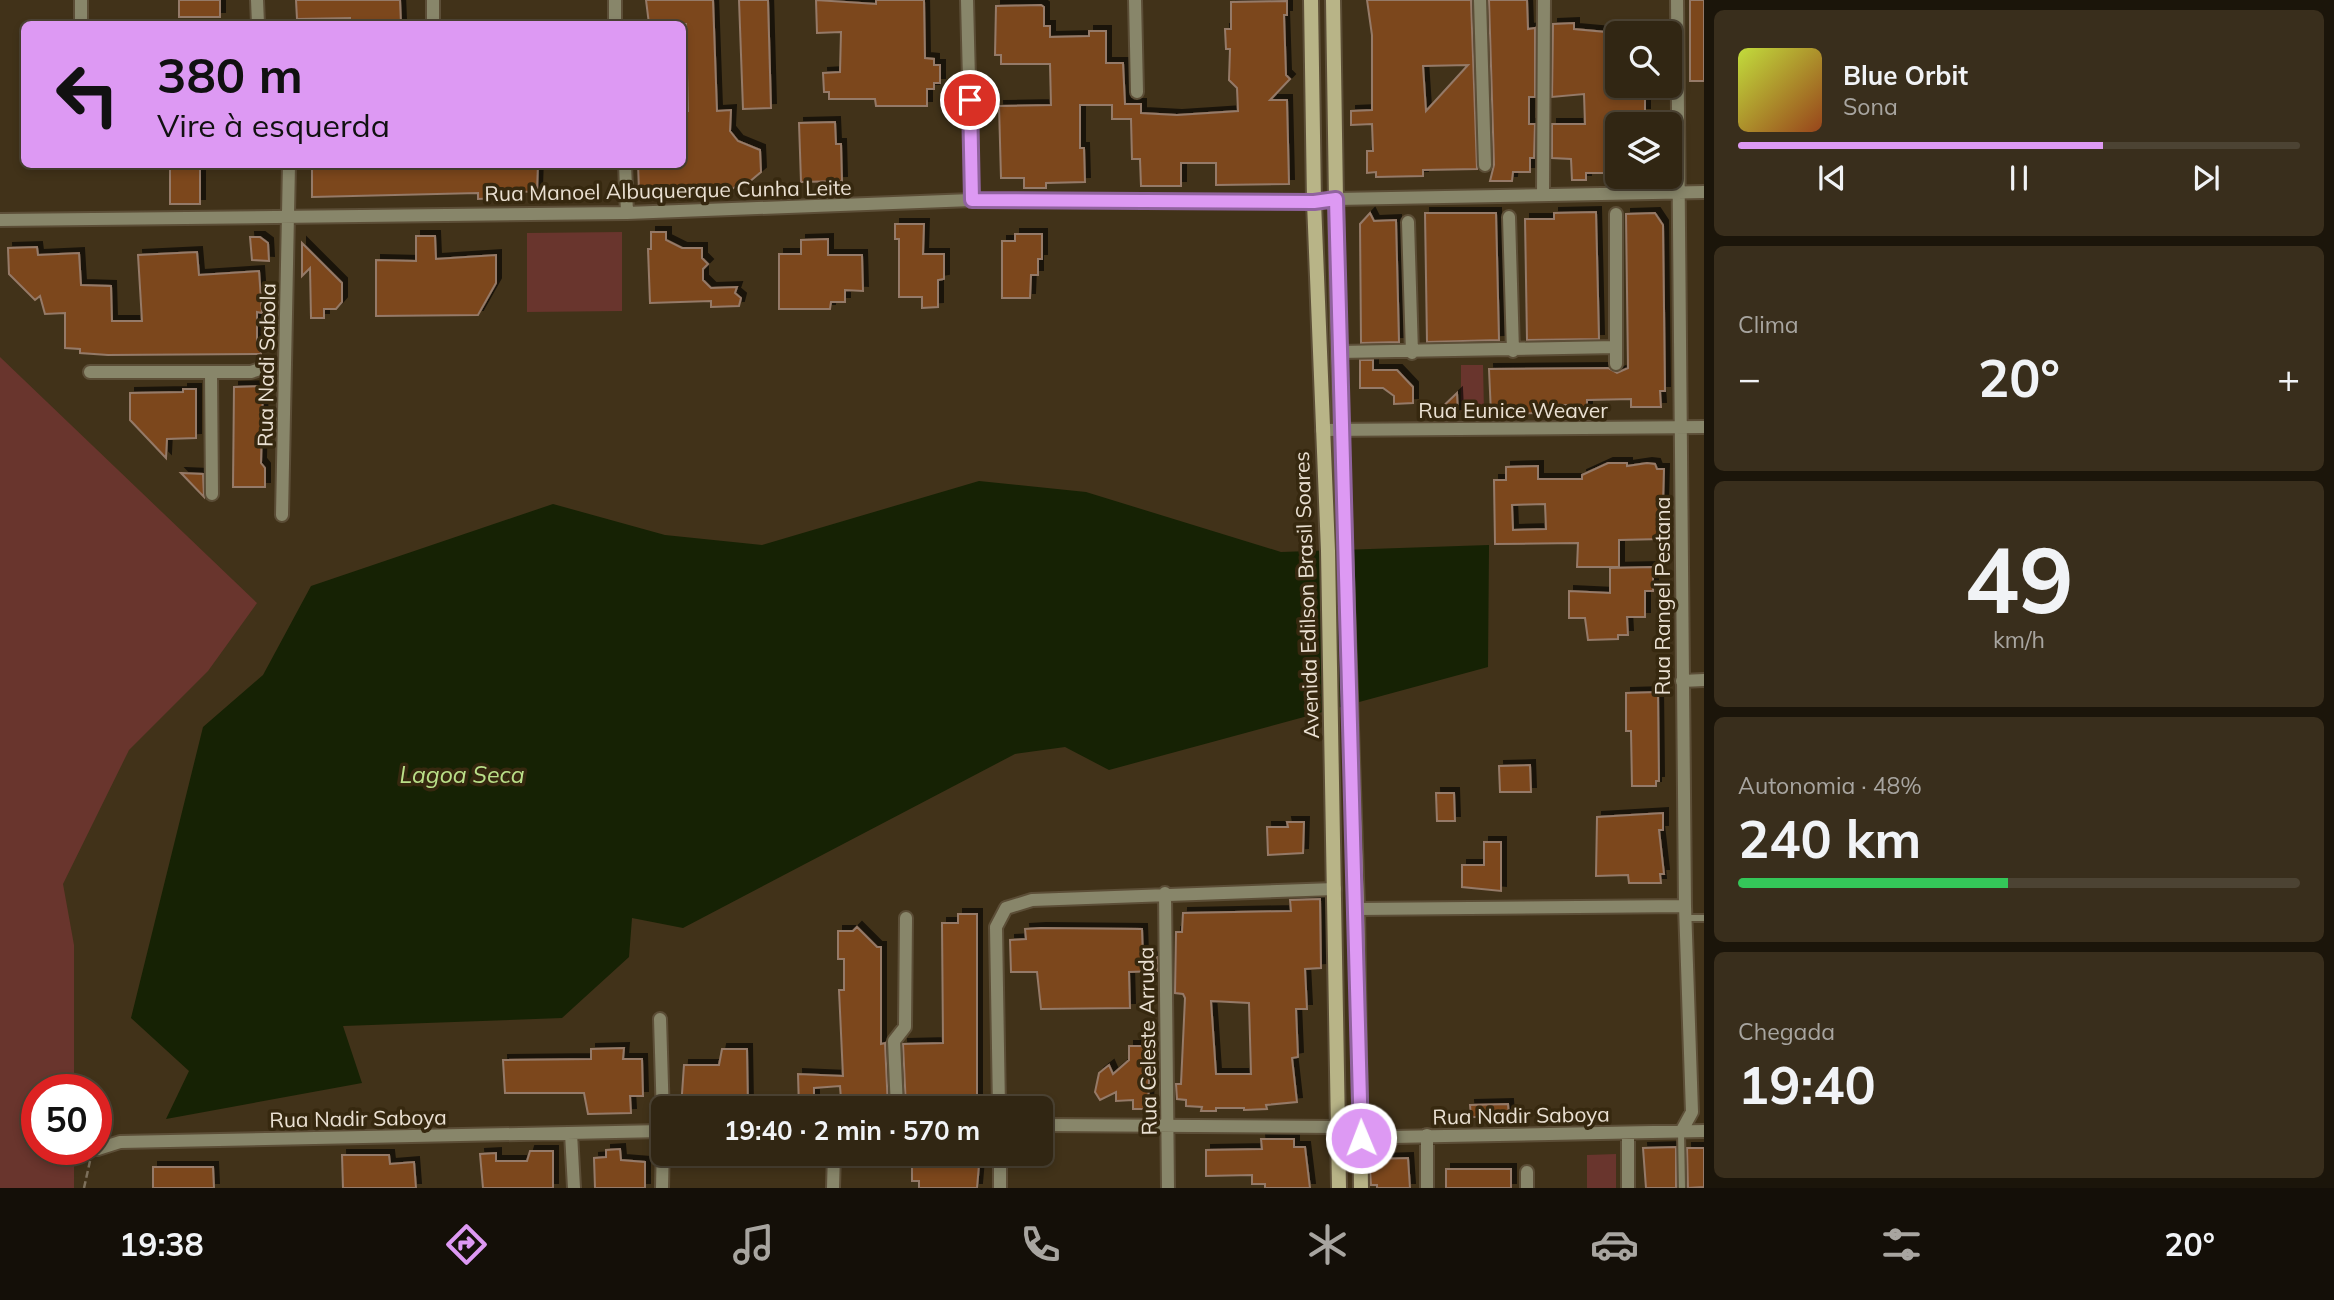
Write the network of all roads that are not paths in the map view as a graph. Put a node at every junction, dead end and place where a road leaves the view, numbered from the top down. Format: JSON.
{"nodes":[{"id":1,"x":81,"y":0,"type":"edge"},
{"id":2,"x":257,"y":0,"type":"edge"},
{"id":3,"x":433,"y":0,"type":"edge"},
{"id":4,"x":615,"y":0,"type":"edge"},
{"id":5,"x":968,"y":0,"type":"edge"},
{"id":6,"x":1135,"y":0,"type":"edge"},
{"id":7,"x":1311,"y":0,"type":"edge"},
{"id":8,"x":1333,"y":0,"type":"edge"},
{"id":9,"x":1480,"y":0,"type":"edge"},
{"id":10,"x":1544,"y":0,"type":"edge"},
{"id":11,"x":1677,"y":0,"type":"edge"},
{"id":12,"x":81,"y":21,"type":"edge"},
{"id":13,"x":258,"y":21,"type":"edge"},
{"id":14,"x":433,"y":21,"type":"edge"},
{"id":15,"x":615,"y":21,"type":"edge"},
{"id":16,"x":1137,"y":92,"type":"dead end"},
{"id":17,"x":1485,"y":165,"type":"dead end"},
{"id":18,"x":289,"y":168,"type":"edge"},
{"id":19,"x":625,"y":168,"type":"edge"},
{"id":20,"x":1680,"y":192,"type":"junction"},
{"id":21,"x":1704,"y":192,"type":"edge"},
{"id":22,"x":1544,"y":195,"type":"junction"},
{"id":23,"x":1336,"y":199,"type":"junction"},
{"id":24,"x":972,"y":200,"type":"junction"},
{"id":25,"x":1314,"y":202,"type":"junction"},
{"id":26,"x":626,"y":212,"type":"junction"},
{"id":27,"x":1616,"y":214,"type":"dead end"},
{"id":28,"x":289,"y":216,"type":"junction"},
{"id":29,"x":1508,"y":217,"type":"dead end"},
{"id":30,"x":0,"y":220,"type":"edge"},
{"id":31,"x":1408,"y":222,"type":"dead end"},
{"id":32,"x":1338,"y":334,"type":"junction"},
{"id":33,"x":1319,"y":335,"type":"junction"},
{"id":34,"x":1616,"y":347,"type":"junction"},
{"id":35,"x":1513,"y":351,"type":"junction"},
{"id":36,"x":1339,"y":352,"type":"junction"},
{"id":37,"x":1412,"y":353,"type":"junction"},
{"id":38,"x":1616,"y":364,"type":"dead end"},
{"id":39,"x":90,"y":372,"type":"dead end"},
{"id":40,"x":211,"y":372,"type":"junction"},
{"id":41,"x":270,"y":373,"type":"junction"},
{"id":42,"x":1704,"y":427,"type":"edge"},
{"id":43,"x":1680,"y":428,"type":"junction"},
{"id":44,"x":1322,"y":430,"type":"junction"},
{"id":45,"x":1342,"y":430,"type":"junction"},
{"id":46,"x":212,"y":494,"type":"dead end"},
{"id":47,"x":282,"y":515,"type":"dead end"},
{"id":48,"x":1704,"y":680,"type":"edge"},
{"id":49,"x":1682,"y":681,"type":"junction"},
{"id":50,"x":1335,"y":889,"type":"junction"},
{"id":51,"x":1165,"y":893,"type":"junction"},
{"id":52,"x":1357,"y":909,"type":"junction"},
{"id":53,"x":1685,"y":912,"type":"junction"},
{"id":54,"x":906,"y":918,"type":"dead end"},
{"id":55,"x":1704,"y":918,"type":"edge"},
{"id":56,"x":660,"y":1019,"type":"dead end"},
{"id":57,"x":662,"y":1096,"type":"edge"},
{"id":58,"x":896,"y":1096,"type":"edge"},
{"id":59,"x":999,"y":1096,"type":"edge"},
{"id":60,"x":1167,"y":1124,"type":"junction"},
{"id":61,"x":1053,"y":1125,"type":"edge"},
{"id":62,"x":651,"y":1131,"type":"edge"},
{"id":63,"x":1681,"y":1132,"type":"junction"},
{"id":64,"x":1704,"y":1132,"type":"edge"},
{"id":65,"x":571,"y":1133,"type":"junction"},
{"id":66,"x":1338,"y":1133,"type":"junction"},
{"id":67,"x":1628,"y":1133,"type":"junction"},
{"id":68,"x":1427,"y":1135,"type":"junction"},
{"id":69,"x":1361,"y":1138,"type":"junction"},
{"id":70,"x":112,"y":1145,"type":"edge"},
{"id":71,"x":662,"y":1166,"type":"edge"},
{"id":72,"x":834,"y":1166,"type":"edge"},
{"id":73,"x":1000,"y":1166,"type":"edge"},
{"id":74,"x":1527,"y":1172,"type":"dead end"},
{"id":75,"x":575,"y":1188,"type":"edge"},
{"id":76,"x":662,"y":1188,"type":"edge"},
{"id":77,"x":833,"y":1188,"type":"edge"},
{"id":78,"x":1000,"y":1188,"type":"edge"},
{"id":79,"x":1168,"y":1188,"type":"edge"},
{"id":80,"x":1339,"y":1188,"type":"edge"},
{"id":81,"x":1360,"y":1188,"type":"edge"},
{"id":82,"x":1427,"y":1188,"type":"edge"},
{"id":83,"x":1527,"y":1188,"type":"edge"},
{"id":84,"x":1628,"y":1188,"type":"edge"},
{"id":85,"x":1682,"y":1188,"type":"edge"}],
"edges":[{"from":1,"to":12,"type":"street"},
{"from":2,"to":13,"type":"street"},
{"from":3,"to":14,"type":"street"},
{"from":4,"to":15,"type":"street"},
{"from":5,"to":24,"type":"street"},
{"from":6,"to":16,"type":"street"},
{"from":7,"to":25,"type":"main road","name":"Avenida Edilson Brasil Soares"},
{"from":8,"to":23,"type":"main road","name":"Avenida Edilson Brasil Soares"},
{"from":9,"to":17,"type":"street"},
{"from":10,"to":22,"type":"street"},
{"from":11,"to":20,"type":"street","name":"Rua Rangel Pestana"},
{"from":18,"to":28,"type":"street","name":"Rua Nadi Sabola"},
{"from":19,"to":26,"type":"street"},
{"from":20,"to":21,"type":"street","name":"Rua Manoel Albuquerque Cunha Leite"},
{"from":20,"to":22,"type":"street","name":"Rua Manoel Albuquerque Cunha Leite"},
{"from":20,"to":43,"type":"street","name":"Rua Rangel Pestana"},
{"from":22,"to":23,"type":"street","name":"Rua Manoel Albuquerque Cunha Leite"},
{"from":23,"to":25,"type":"street","name":"Rua Manoel Albuquerque Cunha Leite"},
{"from":23,"to":32,"type":"main road","name":"Avenida Edilson Brasil Soares"},
{"from":24,"to":25,"type":"street","name":"Rua Manoel Albuquerque Cunha Leite"},
{"from":24,"to":26,"type":"street","name":"Rua Manoel Albuquerque Cunha Leite"},
{"from":25,"to":33,"type":"main road","name":"Avenida Edilson Brasil Soares"},
{"from":26,"to":28,"type":"street","name":"Rua Manoel Albuquerque Cunha Leite"},
{"from":27,"to":34,"type":"street"},
{"from":28,"to":30,"type":"street","name":"Rua Manoel Albuquerque Cunha Leite"},
{"from":28,"to":41,"type":"street","name":"Rua Nadi Sabola"},
{"from":29,"to":35,"type":"street"},
{"from":31,"to":37,"type":"street"},
{"from":32,"to":33,"type":"main road"},
{"from":32,"to":36,"type":"main road","name":"Avenida Edilson Brasil Soares"},
{"from":33,"to":44,"type":"main road","name":"Avenida Edilson Brasil Soares"},
{"from":34,"to":35,"type":"street"},
{"from":34,"to":38,"type":"street"},
{"from":35,"to":37,"type":"street"},
{"from":36,"to":37,"type":"street"},
{"from":36,"to":45,"type":"main road","name":"Avenida Edilson Brasil Soares"},
{"from":39,"to":40,"type":"street"},
{"from":40,"to":41,"type":"street"},
{"from":40,"to":46,"type":"street"},
{"from":41,"to":47,"type":"street","name":"Rua Nadi Sabola"},
{"from":42,"to":43,"type":"street","name":"Rua Eunice Weaver"},
{"from":43,"to":45,"type":"street","name":"Rua Eunice Weaver"},
{"from":43,"to":49,"type":"street","name":"Rua Rangel Pestana"},
{"from":44,"to":45,"type":"street","name":"Rua Eunice Weaver"},
{"from":44,"to":50,"type":"main road","name":"Avenida Edilson Brasil Soares"},
{"from":45,"to":52,"type":"main road","name":"Avenida Edilson Brasil Soares"},
{"from":48,"to":49,"type":"street"},
{"from":49,"to":53,"type":"street","name":"Rua Rangel Pestana"},
{"from":50,"to":51,"type":"street"},
{"from":50,"to":66,"type":"main road","name":"Avenida Edilson Brasil Soares"},
{"from":51,"to":59,"type":"street"},
{"from":51,"to":60,"type":"street","name":"Rua Celeste Arruda"},
{"from":52,"to":53,"type":"street"},
{"from":52,"to":69,"type":"main road","name":"Avenida Edilson Brasil Soares"},
{"from":53,"to":55,"type":"lane"},
{"from":53,"to":63,"type":"street","name":"Rua Rangel Pestana"},
{"from":54,"to":58,"type":"street"},
{"from":56,"to":57,"type":"street"},
{"from":60,"to":61,"type":"street","name":"Rua Nadir Saboya"},
{"from":60,"to":66,"type":"street","name":"Rua Nadir Saboya"},
{"from":60,"to":79,"type":"street","name":"Rua Celeste Arruda"},
{"from":62,"to":65,"type":"street","name":"Rua Nadir Saboya"},
{"from":63,"to":64,"type":"street","name":"Rua Nadir Saboya"},
{"from":63,"to":67,"type":"street","name":"Rua Nadir Saboya"},
{"from":63,"to":85,"type":"lane","name":"Rua Rangel Pestana"},
{"from":65,"to":70,"type":"street","name":"Rua Nadir Saboya"},
{"from":65,"to":75,"type":"street"},
{"from":66,"to":69,"type":"street","name":"Rua Nadir Saboya"},
{"from":66,"to":80,"type":"main road","name":"Avenida Edilson Brasil Soares"},
{"from":67,"to":68,"type":"street","name":"Rua Nadir Saboya"},
{"from":67,"to":84,"type":"street"},
{"from":68,"to":69,"type":"street","name":"Rua Nadir Saboya"},
{"from":68,"to":82,"type":"street"},
{"from":69,"to":81,"type":"main road","name":"Avenida Edilson Brasil Soares"},
{"from":71,"to":76,"type":"street"},
{"from":72,"to":77,"type":"street"},
{"from":73,"to":78,"type":"street"},
{"from":74,"to":83,"type":"street"}]}
